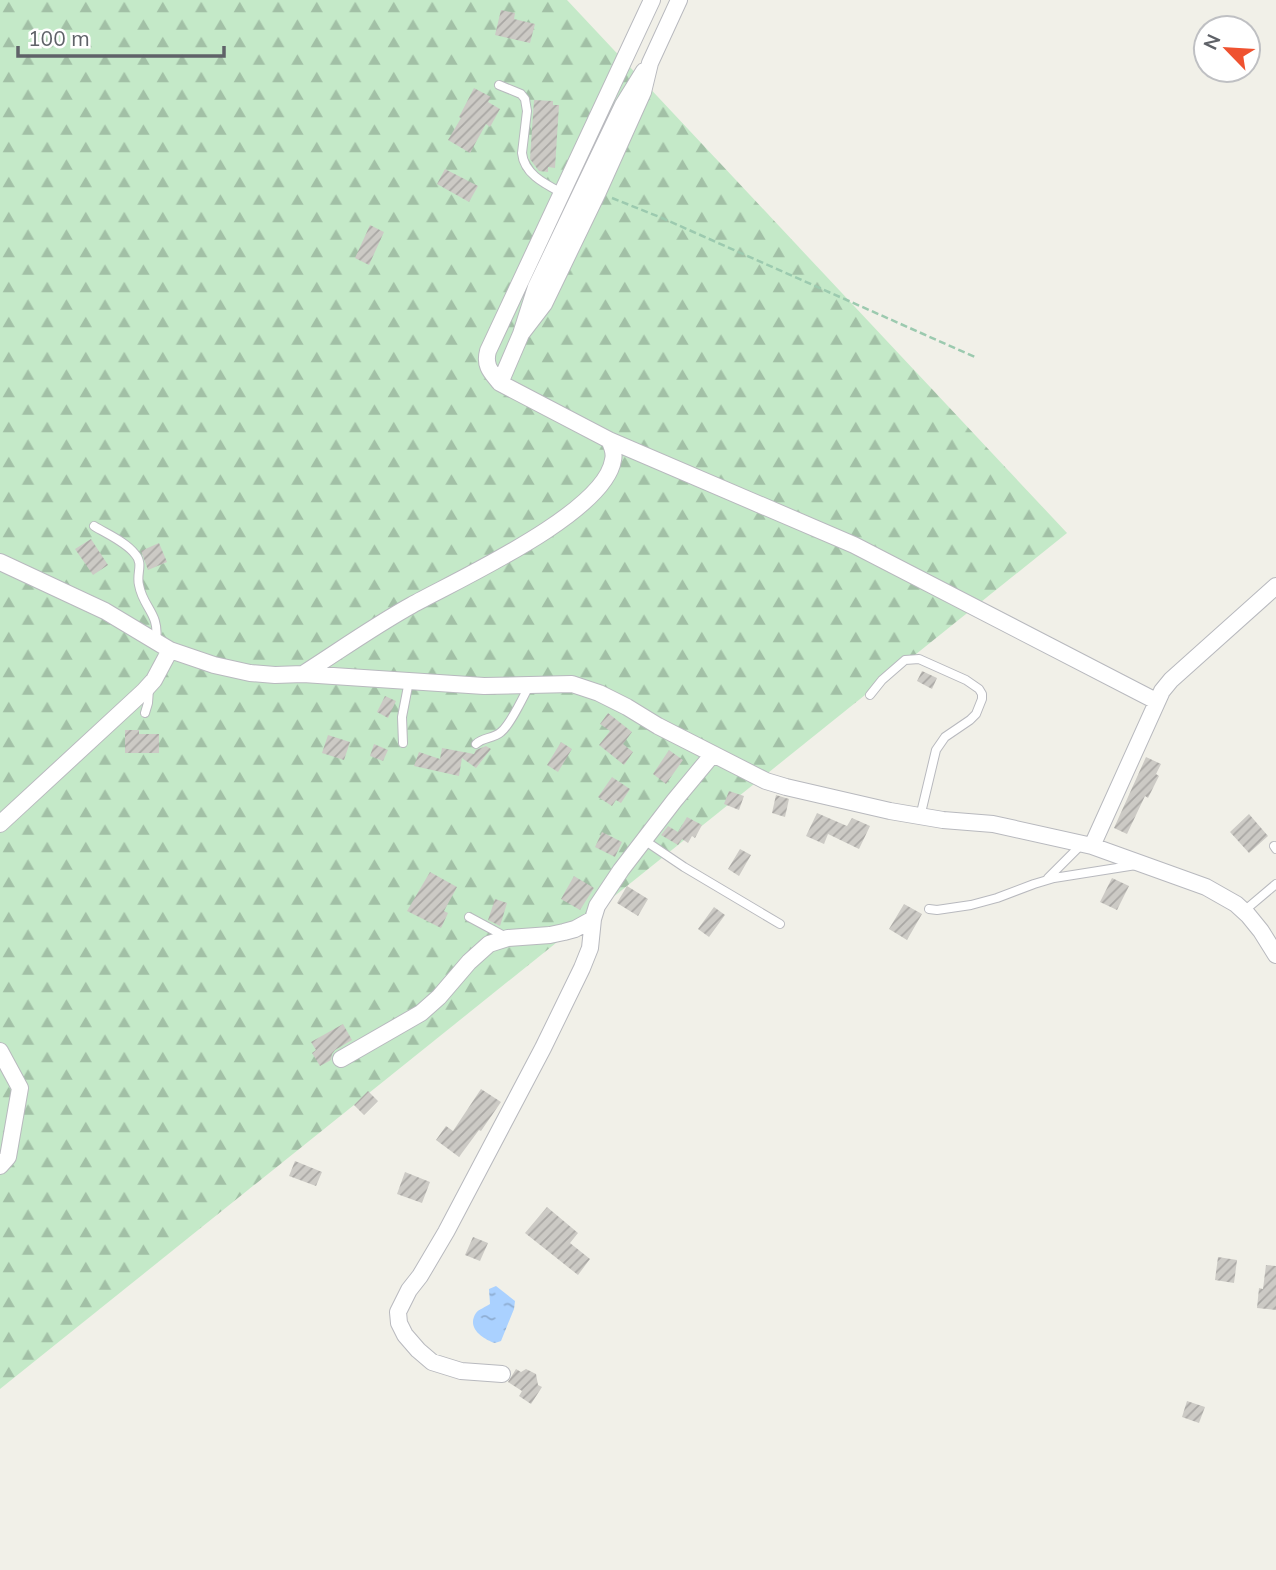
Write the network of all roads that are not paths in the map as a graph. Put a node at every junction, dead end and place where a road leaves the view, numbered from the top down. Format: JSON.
{"nodes":[{"id":1,"x":652,"y":0,"type":"edge"},
{"id":2,"x":679,"y":0,"type":"edge"},
{"id":3,"x":650,"y":63,"type":"junction"},
{"id":4,"x":499,"y":85,"type":"dead end"},
{"id":5,"x":562,"y":193,"type":"junction"},
{"id":6,"x":521,"y":334,"type":"junction"},
{"id":7,"x":500,"y":383,"type":"junction"},
{"id":8,"x":609,"y":440,"type":"junction"},
{"id":9,"x":94,"y":526,"type":"dead end"},
{"id":10,"x":0,"y":562,"type":"edge"},
{"id":11,"x":1276,"y":586,"type":"edge"},
{"id":12,"x":156,"y":641,"type":"junction"},
{"id":13,"x":170,"y":650,"type":"junction"},
{"id":14,"x":303,"y":674,"type":"junction"},
{"id":15,"x":409,"y":681,"type":"junction"},
{"id":16,"x":530,"y":684,"type":"junction"},
{"id":17,"x":148,"y":686,"type":"junction"},
{"id":18,"x":870,"y":695,"type":"dead end"},
{"id":19,"x":1156,"y":701,"type":"junction"},
{"id":20,"x":145,"y":713,"type":"dead end"},
{"id":21,"x":403,"y":743,"type":"dead end"},
{"id":22,"x":475,"y":744,"type":"dead end"},
{"id":23,"x":713,"y":754,"type":"junction"},
{"id":24,"x":920,"y":817,"type":"junction"},
{"id":25,"x":0,"y":824,"type":"edge"},
{"id":26,"x":644,"y":840,"type":"junction"},
{"id":27,"x":1087,"y":845,"type":"junction"},
{"id":28,"x":1142,"y":864,"type":"junction"},
{"id":29,"x":1046,"y":880,"type":"junction"},
{"id":30,"x":1276,"y":884,"type":"edge"},
{"id":31,"x":929,"y":909,"type":"dead end"},
{"id":32,"x":1244,"y":911,"type":"junction"},
{"id":33,"x":469,"y":917,"type":"dead end"},
{"id":34,"x":593,"y":919,"type":"junction"},
{"id":35,"x":780,"y":924,"type":"dead end"},
{"id":36,"x":508,"y":938,"type":"junction"},
{"id":37,"x":1276,"y":955,"type":"edge"},
{"id":38,"x":0,"y":1051,"type":"edge"},
{"id":39,"x":341,"y":1059,"type":"dead end"},
{"id":40,"x":0,"y":1166,"type":"edge"},
{"id":41,"x":502,"y":1374,"type":"dead end"}],
"edges":[{"from":1,"to":5,"type":"street"},
{"from":2,"to":3,"type":"street"},
{"from":3,"to":6,"type":"street"},
{"from":3,"to":6,"type":"street"},
{"from":4,"to":5,"type":"lane"},
{"from":5,"to":7,"type":"street"},
{"from":6,"to":7,"type":"street"},
{"from":7,"to":8,"type":"street"},
{"from":8,"to":14,"type":"street"},
{"from":8,"to":19,"type":"street"},
{"from":9,"to":12,"type":"lane"},
{"from":10,"to":12,"type":"street"},
{"from":11,"to":19,"type":"street"},
{"from":12,"to":13,"type":"street"},
{"from":13,"to":14,"type":"street"},
{"from":13,"to":17,"type":"street"},
{"from":14,"to":15,"type":"street"},
{"from":15,"to":16,"type":"street"},
{"from":15,"to":21,"type":"lane"},
{"from":16,"to":22,"type":"lane"},
{"from":16,"to":23,"type":"street"},
{"from":17,"to":20,"type":"lane"},
{"from":17,"to":25,"type":"street"},
{"from":18,"to":24,"type":"lane"},
{"from":19,"to":27,"type":"street"},
{"from":23,"to":24,"type":"street"},
{"from":23,"to":26,"type":"street"},
{"from":24,"to":27,"type":"street"},
{"from":26,"to":34,"type":"street"},
{"from":26,"to":35,"type":"lane"},
{"from":27,"to":28,"type":"street"},
{"from":27,"to":29,"type":"lane"},
{"from":28,"to":29,"type":"lane"},
{"from":28,"to":32,"type":"street"},
{"from":29,"to":31,"type":"lane"},
{"from":30,"to":32,"type":"lane"},
{"from":32,"to":37,"type":"street"},
{"from":33,"to":36,"type":"lane"},
{"from":34,"to":36,"type":"street"},
{"from":34,"to":41,"type":"street"},
{"from":36,"to":39,"type":"street"},
{"from":38,"to":40,"type":"street"}]}
